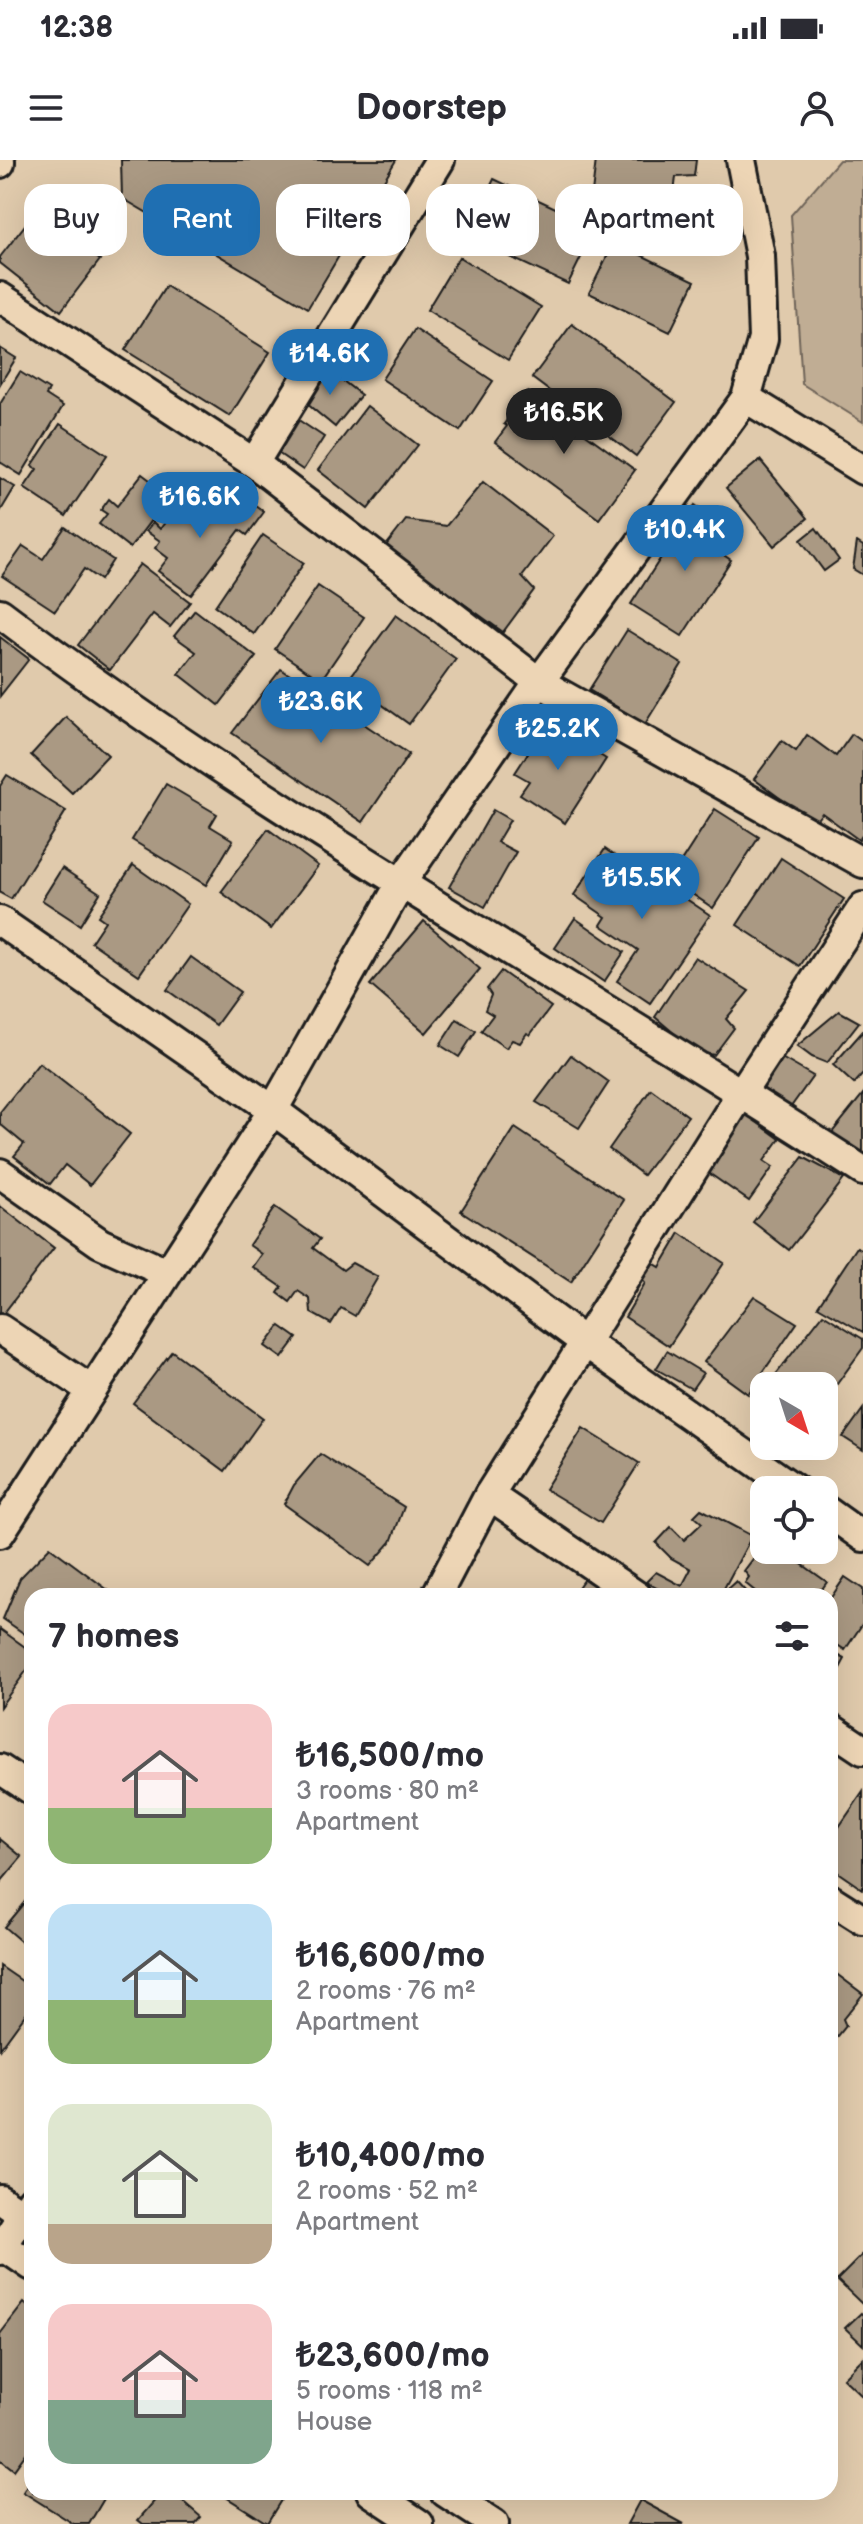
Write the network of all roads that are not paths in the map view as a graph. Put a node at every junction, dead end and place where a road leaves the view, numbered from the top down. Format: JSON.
{"nodes":[{"id":1,"x":440,"y":160,"type":"edge"},
{"id":2,"x":741,"y":160,"type":"edge"},
{"id":3,"x":0,"y":297,"type":"edge"},
{"id":4,"x":746,"y":398,"type":"junction"},
{"id":5,"x":254,"y":463,"type":"junction"},
{"id":6,"x":863,"y":470,"type":"edge"},
{"id":7,"x":0,"y":613,"type":"edge"},
{"id":8,"x":539,"y":682,"type":"junction"},
{"id":9,"x":863,"y":863,"type":"edge"},
{"id":10,"x":401,"y":883,"type":"junction"},
{"id":11,"x":863,"y":907,"type":"edge"},
{"id":12,"x":0,"y":921,"type":"edge"},
{"id":13,"x":742,"y":1092,"type":"junction"},
{"id":14,"x":273,"y":1110,"type":"junction"},
{"id":15,"x":863,"y":1171,"type":"edge"},
{"id":16,"x":0,"y":1173,"type":"edge"},
{"id":17,"x":167,"y":1273,"type":"junction"},
{"id":18,"x":0,"y":1329,"type":"edge"},
{"id":19,"x":586,"y":1343,"type":"junction"},
{"id":20,"x":91,"y":1390,"type":"junction"},
{"id":21,"x":776,"y":1476,"type":"edge"},
{"id":22,"x":489,"y":1495,"type":"junction"},
{"id":23,"x":838,"y":1519,"type":"edge"},
{"id":24,"x":0,"y":1533,"type":"edge"},
{"id":25,"x":863,"y":1537,"type":"edge"},
{"id":26,"x":440,"y":1588,"type":"edge"},
{"id":27,"x":625,"y":1588,"type":"edge"},
{"id":28,"x":838,"y":1733,"type":"edge"},
{"id":29,"x":863,"y":1750,"type":"edge"},
{"id":30,"x":0,"y":1769,"type":"edge"},
{"id":31,"x":24,"y":1785,"type":"edge"},
{"id":32,"x":838,"y":1904,"type":"edge"},
{"id":33,"x":863,"y":1920,"type":"edge"},
{"id":34,"x":22,"y":2209,"type":"edge"},
{"id":35,"x":1,"y":2247,"type":"edge"},
{"id":36,"x":24,"y":2261,"type":"edge"},
{"id":37,"x":383,"y":2500,"type":"edge"},
{"id":38,"x":457,"y":2500,"type":"edge"},
{"id":39,"x":419,"y":2524,"type":"edge"},
{"id":40,"x":494,"y":2524,"type":"edge"}],
"edges":[{"from":1,"to":5,"type":"street"},
{"from":2,"to":4,"type":"street"},
{"from":3,"to":5,"type":"street"},
{"from":4,"to":6,"type":"street"},
{"from":4,"to":8,"type":"street"},
{"from":5,"to":8,"type":"street"},
{"from":7,"to":10,"type":"street"},
{"from":8,"to":9,"type":"street"},
{"from":8,"to":10,"type":"street"},
{"from":10,"to":13,"type":"street"},
{"from":10,"to":14,"type":"street"},
{"from":11,"to":13,"type":"street"},
{"from":12,"to":14,"type":"street"},
{"from":13,"to":15,"type":"street"},
{"from":13,"to":19,"type":"street"},
{"from":14,"to":17,"type":"street"},
{"from":14,"to":19,"type":"street"},
{"from":16,"to":17,"type":"street"},
{"from":17,"to":20,"type":"street"},
{"from":18,"to":20,"type":"street"},
{"from":19,"to":21,"type":"street"},
{"from":19,"to":22,"type":"street"},
{"from":20,"to":24,"type":"street"},
{"from":22,"to":26,"type":"street"},
{"from":22,"to":27,"type":"street"},
{"from":23,"to":25,"type":"street"},
{"from":28,"to":29,"type":"street"},
{"from":30,"to":31,"type":"street"},
{"from":32,"to":33,"type":"street"},
{"from":34,"to":35,"type":"street"},
{"from":35,"to":36,"type":"street"},
{"from":37,"to":39,"type":"street"},
{"from":38,"to":40,"type":"street"}]}
